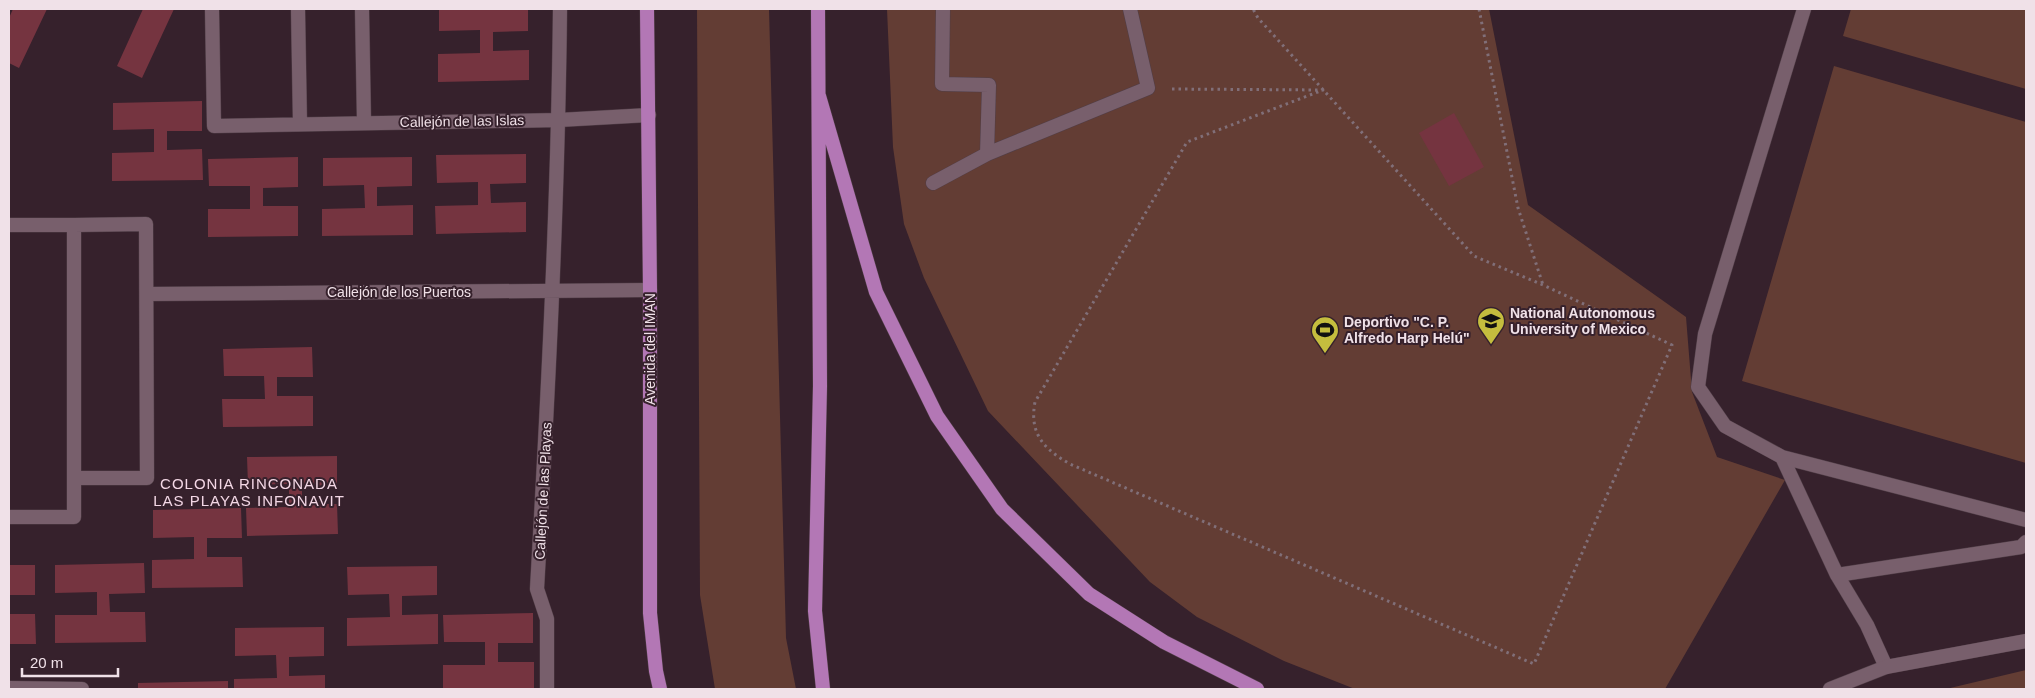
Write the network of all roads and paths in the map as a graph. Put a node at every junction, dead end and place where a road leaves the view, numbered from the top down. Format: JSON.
{"nodes":[{"id":1,"x":212,"y":9,"type":"edge"},
{"id":2,"x":298,"y":9,"type":"edge"},
{"id":3,"x":362,"y":9,"type":"edge"},
{"id":4,"x":560,"y":9,"type":"edge"},
{"id":5,"x":647,"y":9,"type":"edge"},
{"id":6,"x":818,"y":9,"type":"edge"},
{"id":7,"x":943,"y":9,"type":"edge"},
{"id":8,"x":1130,"y":9,"type":"edge"},
{"id":9,"x":1253,"y":9,"type":"edge"},
{"id":10,"x":1479,"y":9,"type":"edge"},
{"id":11,"x":1804,"y":9,"type":"edge"},
{"id":12,"x":1148,"y":88,"type":"junction"},
{"id":13,"x":1323,"y":90,"type":"junction"},
{"id":14,"x":819,"y":96,"type":"junction"},
{"id":15,"x":649,"y":115,"type":"junction"},
{"id":16,"x":559,"y":120,"type":"junction"},
{"id":17,"x":364,"y":122,"type":"junction"},
{"id":18,"x":300,"y":124,"type":"junction"},
{"id":19,"x":987,"y":154,"type":"junction"},
{"id":20,"x":933,"y":183,"type":"dead end"},
{"id":21,"x":9,"y":225,"type":"edge"},
{"id":22,"x":74,"y":225,"type":"junction"},
{"id":23,"x":1543,"y":285,"type":"junction"},
{"id":24,"x":650,"y":290,"type":"junction"},
{"id":25,"x":553,"y":291,"type":"junction"},
{"id":26,"x":147,"y":294,"type":"junction"},
{"id":27,"x":1782,"y":456,"type":"junction"},
{"id":28,"x":74,"y":478,"type":"junction"},
{"id":29,"x":9,"y":517,"type":"edge"},
{"id":30,"x":2026,"y":520,"type":"edge"},
{"id":31,"x":2026,"y":542,"type":"edge"},
{"id":32,"x":1837,"y":575,"type":"junction"},
{"id":33,"x":2026,"y":641,"type":"edge"},
{"id":34,"x":1886,"y":667,"type":"junction"},
{"id":35,"x":9,"y":688,"type":"edge"},
{"id":36,"x":82,"y":689,"type":"edge"},
{"id":37,"x":547,"y":689,"type":"edge"},
{"id":38,"x":660,"y":689,"type":"edge"},
{"id":39,"x":823,"y":689,"type":"edge"},
{"id":40,"x":1257,"y":689,"type":"edge"},
{"id":41,"x":1830,"y":689,"type":"edge"}],
"edges":[{"from":1,"to":18,"type":"street","name":"Callejón de las Islas"},
{"from":2,"to":18,"type":"street"},
{"from":3,"to":17,"type":"street"},
{"from":4,"to":16,"type":"street"},
{"from":5,"to":15,"type":"main road","name":"Avenida del IMAN"},
{"from":6,"to":14,"type":"main road"},
{"from":7,"to":19,"type":"street"},
{"from":8,"to":12,"type":"street"},
{"from":9,"to":13,"type":"path"},
{"from":10,"to":23,"type":"path"},
{"from":11,"to":27,"type":"street"},
{"from":12,"to":13,"type":"path"},
{"from":12,"to":19,"type":"street"},
{"from":13,"to":23,"type":"path"},
{"from":13,"to":23,"type":"path"},
{"from":14,"to":39,"type":"main road"},
{"from":14,"to":40,"type":"main road"},
{"from":15,"to":16,"type":"street","name":"Callejón de las Islas"},
{"from":15,"to":24,"type":"main road","name":"Avenida del IMAN"},
{"from":16,"to":17,"type":"street","name":"Callejón de las Islas"},
{"from":16,"to":25,"type":"street"},
{"from":17,"to":18,"type":"street","name":"Callejón de las Islas"},
{"from":19,"to":20,"type":"street"},
{"from":21,"to":22,"type":"street"},
{"from":22,"to":26,"type":"street"},
{"from":22,"to":28,"type":"street"},
{"from":24,"to":25,"type":"street","name":"Callejón de los Puertos"},
{"from":24,"to":38,"type":"main road","name":"Avenida del IMAN"},
{"from":25,"to":26,"type":"street","name":"Callejón de los Puertos"},
{"from":25,"to":37,"type":"street","name":"Callejón de las Playas"},
{"from":26,"to":28,"type":"street"},
{"from":27,"to":30,"type":"street"},
{"from":27,"to":32,"type":"street"},
{"from":28,"to":29,"type":"street"},
{"from":31,"to":32,"type":"street"},
{"from":32,"to":34,"type":"street"},
{"from":33,"to":34,"type":"street"},
{"from":34,"to":41,"type":"street"},
{"from":35,"to":36,"type":"street"}]}
